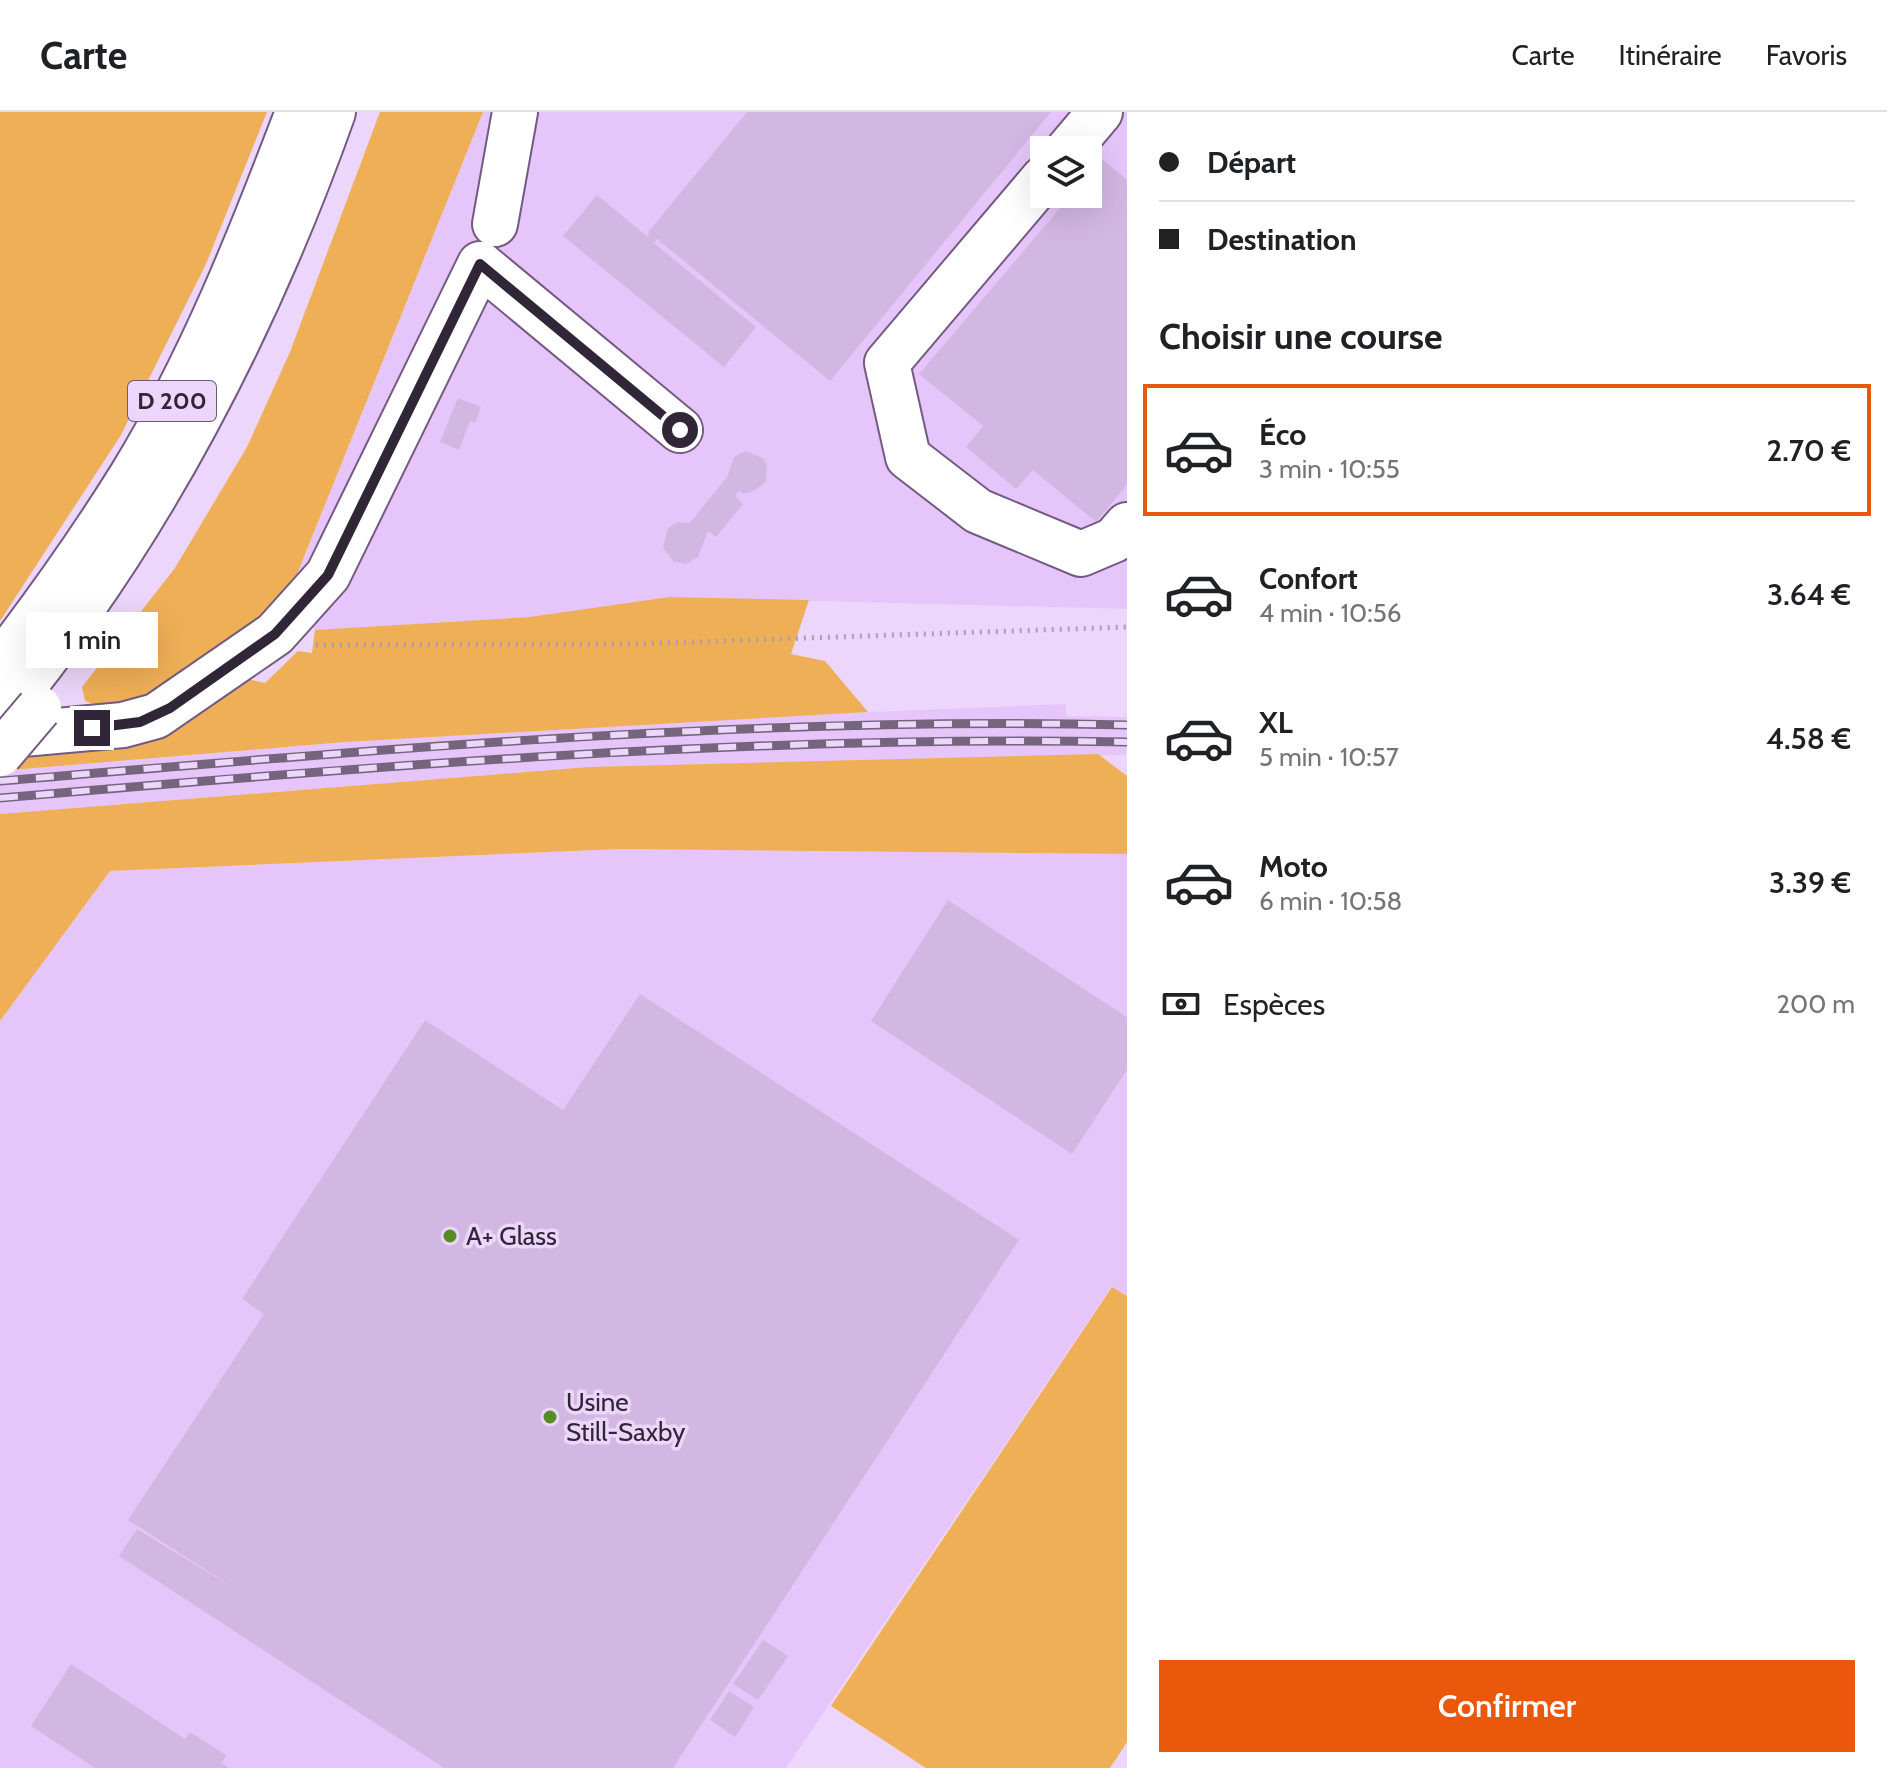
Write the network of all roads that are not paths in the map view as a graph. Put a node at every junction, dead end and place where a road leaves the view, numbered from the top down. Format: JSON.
{"nodes":[{"id":1,"x":298,"y":112,"type":"edge"},
{"id":2,"x":333,"y":112,"type":"edge"},
{"id":3,"x":515,"y":112,"type":"edge"},
{"id":4,"x":1100,"y":112,"type":"edge"},
{"id":5,"x":1080,"y":136,"type":"edge"},
{"id":6,"x":1030,"y":194,"type":"edge"},
{"id":7,"x":495,"y":224,"type":"dead end"},
{"id":8,"x":680,"y":430,"type":"dead end"},
{"id":9,"x":1127,"y":525,"type":"edge"},
{"id":10,"x":0,"y":664,"type":"edge"},
{"id":11,"x":8,"y":725,"type":"edge"}],
"edges":[{"from":1,"to":10,"type":"main road","number":"D 200"},
{"from":2,"to":11,"type":"main road","number":"D 200"},
{"from":3,"to":7,"type":"main road"},
{"from":4,"to":5,"type":"main road"},
{"from":6,"to":9,"type":"main road"},
{"from":8,"to":11,"type":"main road"}]}
